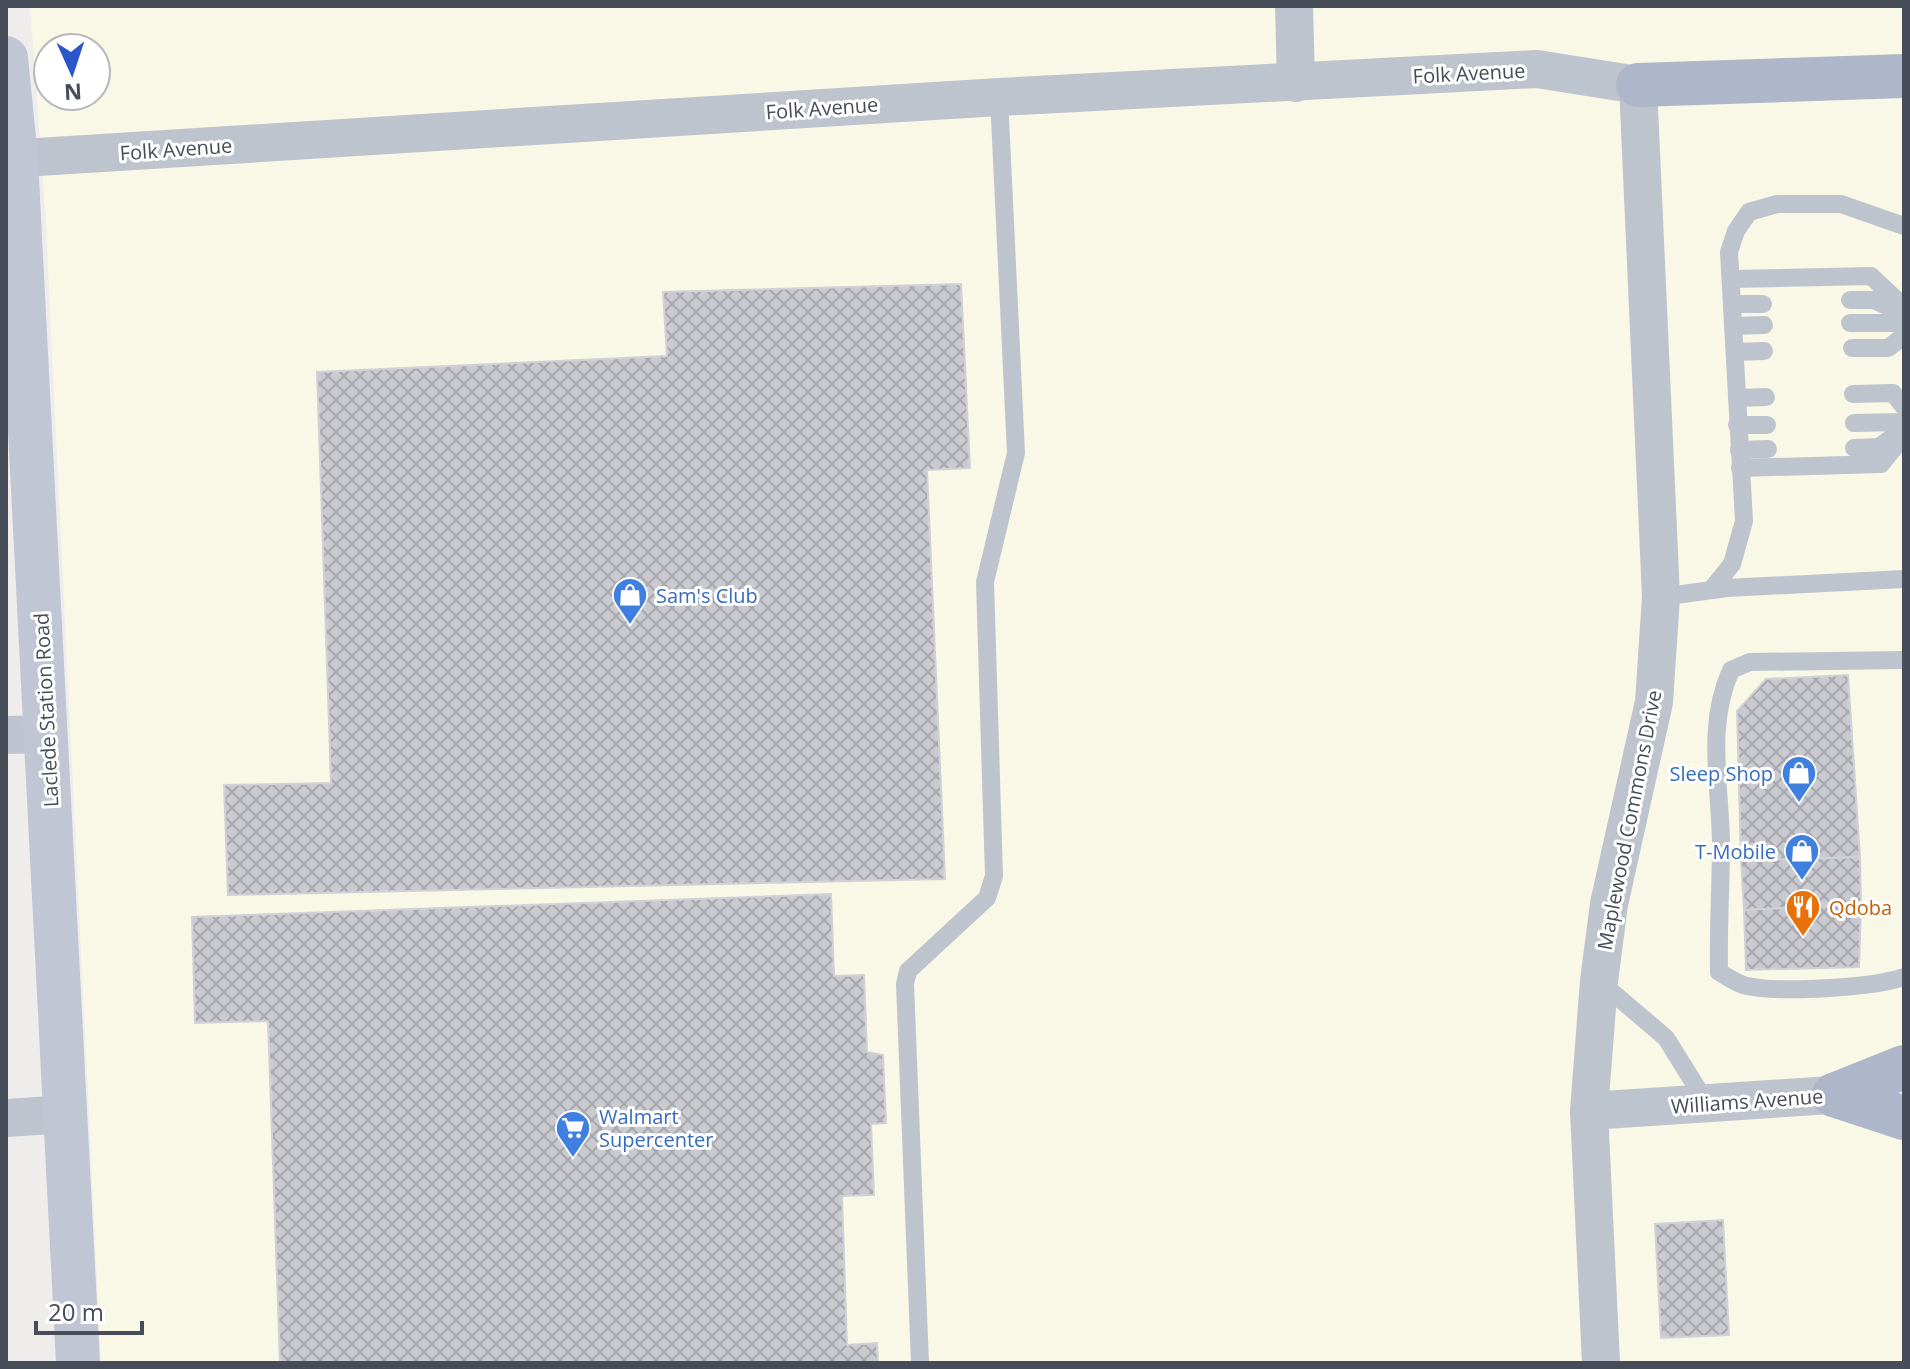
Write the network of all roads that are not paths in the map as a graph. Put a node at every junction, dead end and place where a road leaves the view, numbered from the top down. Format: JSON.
{"nodes":[{"id":1,"x":1294,"y":6,"type":"edge"},
{"id":2,"x":6,"y":58,"type":"edge"},
{"id":3,"x":1904,"y":76,"type":"edge"},
{"id":4,"x":1296,"y":83,"type":"junction"},
{"id":5,"x":1638,"y":85,"type":"junction"},
{"id":6,"x":999,"y":97,"type":"junction"},
{"id":7,"x":11,"y":159,"type":"edge"},
{"id":8,"x":1904,"y":226,"type":"edge"},
{"id":9,"x":1731,"y":279,"type":"junction"},
{"id":10,"x":1850,"y":300,"type":"dead end"},
{"id":11,"x":1732,"y":304,"type":"junction"},
{"id":12,"x":1763,"y":304,"type":"dead end"},
{"id":13,"x":1904,"y":307,"type":"edge"},
{"id":14,"x":1904,"y":314,"type":"edge"},
{"id":15,"x":1850,"y":323,"type":"dead end"},
{"id":16,"x":1904,"y":323,"type":"edge"},
{"id":17,"x":1764,"y":325,"type":"dead end"},
{"id":18,"x":1733,"y":326,"type":"junction"},
{"id":19,"x":1904,"y":336,"type":"edge"},
{"id":20,"x":1852,"y":348,"type":"dead end"},
{"id":21,"x":1764,"y":351,"type":"dead end"},
{"id":22,"x":1735,"y":352,"type":"junction"},
{"id":23,"x":1853,"y":394,"type":"dead end"},
{"id":24,"x":1766,"y":397,"type":"dead end"},
{"id":25,"x":1737,"y":398,"type":"junction"},
{"id":26,"x":1904,"y":407,"type":"edge"},
{"id":27,"x":1904,"y":422,"type":"edge"},
{"id":28,"x":1854,"y":423,"type":"dead end"},
{"id":29,"x":1737,"y":425,"type":"junction"},
{"id":30,"x":1767,"y":425,"type":"dead end"},
{"id":31,"x":1904,"y":430,"type":"edge"},
{"id":32,"x":1904,"y":436,"type":"edge"},
{"id":33,"x":1854,"y":448,"type":"dead end"},
{"id":34,"x":1768,"y":449,"type":"dead end"},
{"id":35,"x":1739,"y":459,"type":"junction"},
{"id":36,"x":1904,"y":579,"type":"edge"},
{"id":37,"x":1711,"y":590,"type":"junction"},
{"id":38,"x":1661,"y":597,"type":"junction"},
{"id":39,"x":1904,"y":660,"type":"edge"},
{"id":40,"x":27,"y":735,"type":"edge"},
{"id":41,"x":1904,"y":977,"type":"edge"},
{"id":42,"x":1599,"y":981,"type":"junction"},
{"id":43,"x":1904,"y":1067,"type":"edge"},
{"id":44,"x":1904,"y":1090,"type":"edge"},
{"id":45,"x":1834,"y":1095,"type":"junction"},
{"id":46,"x":1707,"y":1104,"type":"junction"},
{"id":47,"x":1589,"y":1111,"type":"junction"},
{"id":48,"x":67,"y":1114,"type":"junction"},
{"id":49,"x":6,"y":1118,"type":"edge"},
{"id":50,"x":1904,"y":1118,"type":"edge"},
{"id":51,"x":78,"y":1363,"type":"edge"},
{"id":52,"x":920,"y":1363,"type":"edge"},
{"id":53,"x":1601,"y":1363,"type":"edge"}],
"edges":[{"from":1,"to":4,"type":"street"},
{"from":2,"to":7,"type":"street","name":"Laclede Station Road"},
{"from":3,"to":5,"type":"main road"},
{"from":4,"to":5,"type":"street","name":"Folk Avenue"},
{"from":4,"to":6,"type":"street","name":"Folk Avenue"},
{"from":5,"to":38,"type":"street","name":"Maplewood Commons Drive"},
{"from":6,"to":7,"type":"street","name":"Folk Avenue"},
{"from":6,"to":52,"type":"lane"},
{"from":7,"to":40,"type":"street","name":"Laclede Station Road"},
{"from":8,"to":9,"type":"lane"},
{"from":9,"to":11,"type":"lane"},
{"from":9,"to":13,"type":"lane"},
{"from":10,"to":14,"type":"lane"},
{"from":11,"to":12,"type":"lane"},
{"from":11,"to":18,"type":"lane"},
{"from":15,"to":16,"type":"lane"},
{"from":17,"to":18,"type":"lane"},
{"from":18,"to":22,"type":"lane"},
{"from":19,"to":20,"type":"lane"},
{"from":21,"to":22,"type":"lane"},
{"from":22,"to":25,"type":"lane"},
{"from":23,"to":26,"type":"lane"},
{"from":24,"to":25,"type":"lane"},
{"from":25,"to":29,"type":"lane"},
{"from":27,"to":28,"type":"lane"},
{"from":29,"to":30,"type":"lane"},
{"from":29,"to":35,"type":"lane"},
{"from":31,"to":33,"type":"lane"},
{"from":32,"to":35,"type":"lane"},
{"from":34,"to":35,"type":"lane"},
{"from":35,"to":37,"type":"lane"},
{"from":36,"to":37,"type":"lane"},
{"from":37,"to":38,"type":"lane"},
{"from":38,"to":42,"type":"street","name":"Maplewood Commons Drive"},
{"from":39,"to":41,"type":"lane"},
{"from":40,"to":48,"type":"street","name":"Laclede Station Road"},
{"from":42,"to":46,"type":"lane"},
{"from":42,"to":47,"type":"street","name":"Maplewood Commons Drive"},
{"from":43,"to":45,"type":"main road"},
{"from":44,"to":45,"type":"street","name":"Williams Avenue"},
{"from":45,"to":46,"type":"street","name":"Williams Avenue"},
{"from":45,"to":50,"type":"main road"},
{"from":46,"to":47,"type":"street","name":"Williams Avenue"},
{"from":47,"to":53,"type":"street","name":"Maplewood Commons Drive"},
{"from":48,"to":49,"type":"street"},
{"from":48,"to":51,"type":"street","name":"Laclede Station Road"}]}
